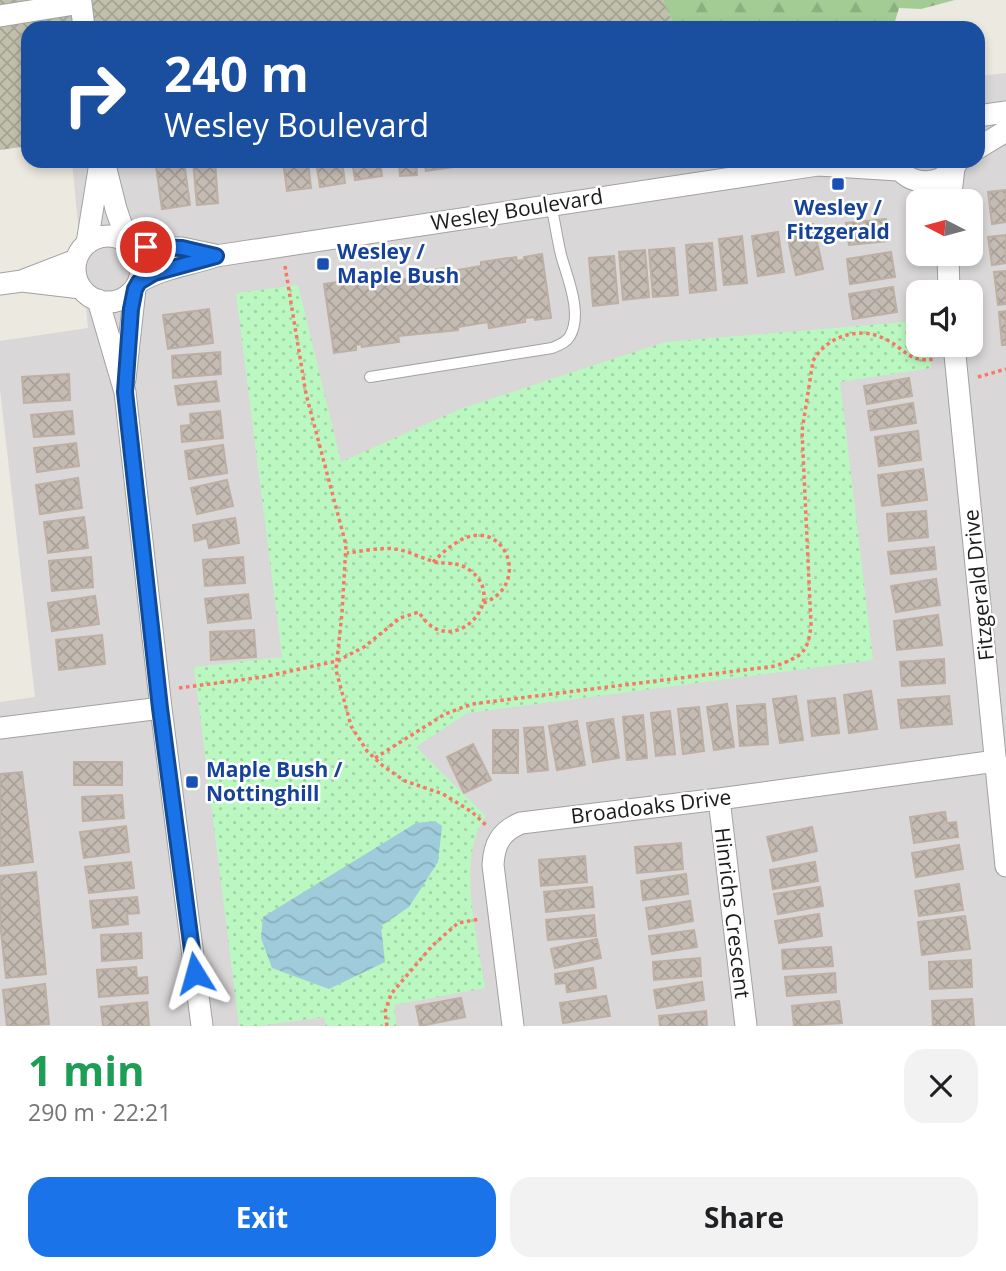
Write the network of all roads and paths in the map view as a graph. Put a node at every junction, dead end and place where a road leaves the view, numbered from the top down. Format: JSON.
{"nodes":[{"id":1,"x":86,"y":1,"type":"edge"},
{"id":2,"x":0,"y":16,"type":"edge"},
{"id":3,"x":85,"y":21,"type":"edge"},
{"id":4,"x":1006,"y":112,"type":"edge"},
{"id":5,"x":985,"y":115,"type":"edge"},
{"id":6,"x":1006,"y":131,"type":"edge"},
{"id":7,"x":985,"y":144,"type":"edge"},
{"id":8,"x":101,"y":168,"type":"edge"},
{"id":9,"x":105,"y":168,"type":"edge"},
{"id":10,"x":789,"y":168,"type":"edge"},
{"id":11,"x":897,"y":168,"type":"edge"},
{"id":12,"x":952,"y":168,"type":"edge"},
{"id":13,"x":956,"y":168,"type":"edge"},
{"id":14,"x":919,"y":189,"type":"edge"},
{"id":15,"x":926,"y":189,"type":"edge"},
{"id":16,"x":952,"y":189,"type":"edge"},
{"id":17,"x":551,"y":205,"type":"junction"},
{"id":18,"x":130,"y":244,"type":"junction"},
{"id":19,"x":281,"y":246,"type":"junction"},
{"id":20,"x":82,"y":251,"type":"junction"},
{"id":21,"x":216,"y":256,"type":"junction"},
{"id":22,"x":22,"y":281,"type":"junction"},
{"id":23,"x":0,"y":284,"type":"edge"},
{"id":24,"x":137,"y":286,"type":"junction"},
{"id":25,"x":90,"y":294,"type":"junction"},
{"id":26,"x":906,"y":353,"type":"edge"},
{"id":27,"x":912,"y":357,"type":"edge"},
{"id":28,"x":935,"y":357,"type":"edge"},
{"id":29,"x":956,"y":357,"type":"edge"},
{"id":30,"x":1006,"y":369,"type":"edge"},
{"id":31,"x":370,"y":377,"type":"dead end"},
{"id":32,"x":958,"y":381,"type":"junction"},
{"id":33,"x":125,"y":392,"type":"junction"},
{"id":34,"x":347,"y":553,"type":"junction"},
{"id":35,"x":433,"y":562,"type":"junction"},
{"id":36,"x":483,"y":603,"type":"junction"},
{"id":37,"x":337,"y":661,"type":"junction"},
{"id":38,"x":160,"y":699,"type":"junction"},
{"id":39,"x":0,"y":728,"type":"edge"},
{"id":40,"x":375,"y":758,"type":"junction"},
{"id":41,"x":996,"y":761,"type":"junction"},
{"id":42,"x":719,"y":799,"type":"junction"},
{"id":43,"x":500,"y":837,"type":"junction"},
{"id":44,"x":1006,"y":866,"type":"edge"},
{"id":45,"x":499,"y":915,"type":"junction"},
{"id":46,"x":202,"y":1026,"type":"edge"},
{"id":47,"x":387,"y":1026,"type":"edge"},
{"id":48,"x":513,"y":1026,"type":"edge"},
{"id":49,"x":746,"y":1026,"type":"edge"}],
"edges":[{"from":1,"to":2,"type":"street"},
{"from":1,"to":3,"type":"street"},
{"from":4,"to":5,"type":"street"},
{"from":6,"to":7,"type":"street"},
{"from":8,"to":20,"type":"street"},
{"from":9,"to":18,"type":"street"},
{"from":10,"to":17,"type":"street","name":"Wesley Boulevard"},
{"from":11,"to":14,"type":"street"},
{"from":12,"to":15,"type":"street"},
{"from":13,"to":16,"type":"street"},
{"from":17,"to":19,"type":"street","name":"Wesley Boulevard"},
{"from":17,"to":31,"type":"lane"},
{"from":18,"to":20,"type":"street"},
{"from":18,"to":21,"type":"street","name":"Wesley Boulevard"},
{"from":18,"to":24,"type":"street"},
{"from":19,"to":21,"type":"street","name":"Wesley Boulevard"},
{"from":19,"to":34,"type":"path"},
{"from":20,"to":22,"type":"street"},
{"from":20,"to":25,"type":"street"},
{"from":21,"to":24,"type":"street","name":"Wesley Boulevard"},
{"from":22,"to":23,"type":"street"},
{"from":22,"to":25,"type":"street"},
{"from":24,"to":25,"type":"street"},
{"from":24,"to":33,"type":"street"},
{"from":25,"to":33,"type":"street"},
{"from":26,"to":40,"type":"path"},
{"from":27,"to":28,"type":"path"},
{"from":29,"to":32,"type":"street","name":"Fitzgerald Drive"},
{"from":30,"to":32,"type":"path"},
{"from":32,"to":41,"type":"street","name":"Fitzgerald Drive"},
{"from":33,"to":38,"type":"street"},
{"from":34,"to":35,"type":"path"},
{"from":34,"to":37,"type":"path"},
{"from":35,"to":36,"type":"path"},
{"from":35,"to":36,"type":"path"},
{"from":36,"to":37,"type":"path"},
{"from":37,"to":38,"type":"path"},
{"from":37,"to":40,"type":"path"},
{"from":38,"to":39,"type":"street"},
{"from":38,"to":46,"type":"street"},
{"from":40,"to":43,"type":"path"},
{"from":41,"to":42,"type":"street","name":"Broadoaks Drive"},
{"from":41,"to":44,"type":"street","name":"Fitzgerald Drive"},
{"from":42,"to":43,"type":"street","name":"Broadoaks Drive"},
{"from":42,"to":49,"type":"street","name":"Hinrichs Crescent"},
{"from":43,"to":45,"type":"street"},
{"from":45,"to":47,"type":"path"},
{"from":45,"to":48,"type":"street"}]}
